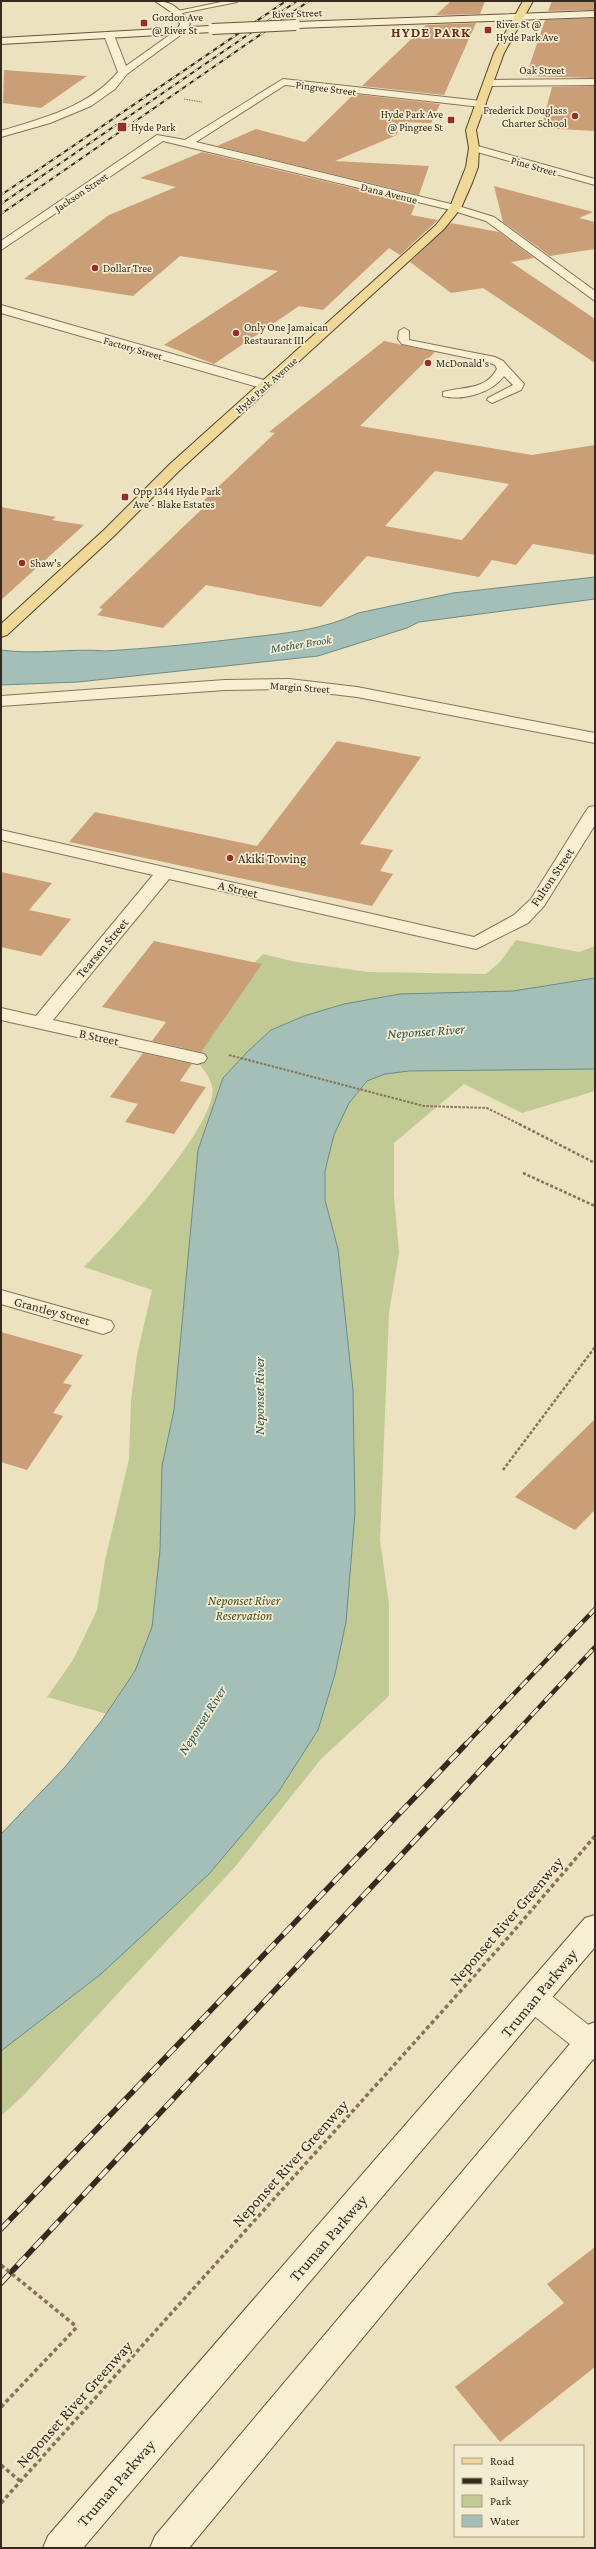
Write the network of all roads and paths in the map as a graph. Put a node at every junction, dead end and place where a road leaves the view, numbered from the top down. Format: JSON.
{"nodes":[{"id":1,"x":160,"y":1,"type":"edge"},
{"id":2,"x":528,"y":1,"type":"edge"},
{"id":3,"x":233,"y":2,"type":"dead end"},
{"id":4,"x":177,"y":12,"type":"junction"},
{"id":5,"x":595,"y":14,"type":"edge"},
{"id":6,"x":519,"y":17,"type":"junction"},
{"id":7,"x":181,"y":30,"type":"junction"},
{"id":8,"x":109,"y":35,"type":"junction"},
{"id":9,"x":1,"y":41,"type":"edge"},
{"id":10,"x":123,"y":72,"type":"junction"},
{"id":11,"x":595,"y":82,"type":"edge"},
{"id":12,"x":488,"y":83,"type":"junction"},
{"id":13,"x":184,"y":99,"type":"dead end"},
{"id":14,"x":206,"y":102,"type":"dead end"},
{"id":15,"x":481,"y":104,"type":"junction"},
{"id":16,"x":1,"y":134,"type":"edge"},
{"id":17,"x":161,"y":137,"type":"joint"},
{"id":18,"x":187,"y":143,"type":"junction"},
{"id":19,"x":474,"y":148,"type":"junction"},
{"id":20,"x":595,"y":182,"type":"edge"},
{"id":21,"x":455,"y":208,"type":"junction"},
{"id":22,"x":1,"y":246,"type":"edge"},
{"id":23,"x":595,"y":297,"type":"edge"},
{"id":24,"x":1,"y":309,"type":"edge"},
{"id":25,"x":404,"y":332,"type":"dead end"},
{"id":26,"x":502,"y":369,"type":"junction"},
{"id":27,"x":266,"y":385,"type":"junction"},
{"id":28,"x":447,"y":394,"type":"dead end"},
{"id":29,"x":492,"y":400,"type":"dead end"},
{"id":30,"x":2,"y":631,"type":"edge"},
{"id":31,"x":1,"y":701,"type":"edge"},
{"id":32,"x":595,"y":738,"type":"edge"},
{"id":33,"x":595,"y":811,"type":"edge"},
{"id":34,"x":1,"y":835,"type":"edge"},
{"id":35,"x":165,"y":872,"type":"junction"},
{"id":36,"x":476,"y":943,"type":"joint"},
{"id":37,"x":1,"y":1014,"type":"edge"},
{"id":38,"x":40,"y":1024,"type":"junction"},
{"id":39,"x":222,"y":1053,"type":"dead end"},
{"id":40,"x":197,"y":1058,"type":"dead end"},
{"id":41,"x":595,"y":1163,"type":"edge"},
{"id":42,"x":523,"y":1173,"type":"dead end"},
{"id":43,"x":595,"y":1206,"type":"edge"},
{"id":44,"x":1,"y":1297,"type":"edge"},
{"id":45,"x":103,"y":1326,"type":"dead end"},
{"id":46,"x":595,"y":1347,"type":"edge"},
{"id":47,"x":503,"y":1470,"type":"dead end"},
{"id":48,"x":595,"y":1836,"type":"edge"},
{"id":49,"x":595,"y":1927,"type":"edge"},
{"id":50,"x":534,"y":1999,"type":"junction"},
{"id":51,"x":593,"y":2041,"type":"edge"},
{"id":52,"x":1,"y":2265,"type":"edge"},
{"id":53,"x":1,"y":2407,"type":"edge"},
{"id":54,"x":1,"y":2465,"type":"edge"},
{"id":55,"x":20,"y":2481,"type":"junction"},
{"id":56,"x":1,"y":2503,"type":"edge"},
{"id":57,"x":60,"y":2548,"type":"edge"},
{"id":58,"x":167,"y":2548,"type":"edge"}],
"edges":[{"from":1,"to":4,"type":"street"},
{"from":2,"to":6,"type":"main road","name":"Hyde Park Avenue"},
{"from":3,"to":4,"type":"lane"},
{"from":4,"to":7,"type":"street"},
{"from":5,"to":6,"type":"street","name":"River Street"},
{"from":6,"to":7,"type":"street","name":"River Street","bridge":true},
{"from":6,"to":12,"type":"main road","name":"Hyde Park Avenue"},
{"from":7,"to":8,"type":"street","name":"River Street"},
{"from":7,"to":10,"type":"street"},
{"from":8,"to":9,"type":"street","name":"River Street"},
{"from":8,"to":10,"type":"street"},
{"from":10,"to":16,"type":"street"},
{"from":11,"to":12,"type":"street","name":"Oak Street"},
{"from":12,"to":15,"type":"main road","name":"Hyde Park Avenue"},
{"from":13,"to":14,"type":"path"},
{"from":15,"to":18,"type":"street","name":"Pingree Street"},
{"from":15,"to":19,"type":"main road","name":"Hyde Park Avenue"},
{"from":17,"to":18,"type":"street","name":"Dana Avenue"},
{"from":17,"to":22,"type":"street","name":"Jackson Street"},
{"from":18,"to":21,"type":"street","name":"Dana Avenue"},
{"from":19,"to":20,"type":"street","name":"Pine Street"},
{"from":19,"to":21,"type":"main road","name":"Hyde Park Avenue"},
{"from":21,"to":23,"type":"street","name":"Dana Avenue"},
{"from":21,"to":27,"type":"main road","name":"Hyde Park Avenue"},
{"from":24,"to":27,"type":"street","name":"Factory Street"},
{"from":25,"to":26,"type":"lane"},
{"from":26,"to":28,"type":"lane"},
{"from":26,"to":29,"type":"lane"},
{"from":27,"to":30,"type":"main road","name":"Hyde Park Avenue"},
{"from":31,"to":32,"type":"street","name":"Margin Street"},
{"from":33,"to":36,"type":"street","name":"Fulton Street"},
{"from":34,"to":35,"type":"street","name":"A Street"},
{"from":35,"to":36,"type":"street","name":"A Street"},
{"from":35,"to":38,"type":"street","name":"Tearsen Street"},
{"from":37,"to":38,"type":"street","name":"B Street"},
{"from":38,"to":40,"type":"street","name":"B Street"},
{"from":39,"to":41,"type":"path"},
{"from":42,"to":43,"type":"path"},
{"from":44,"to":45,"type":"street","name":"Grantley Street"},
{"from":46,"to":47,"type":"path"},
{"from":48,"to":55,"type":"path","name":"Neponset River Greenway"},
{"from":49,"to":50,"type":"street","name":"Truman Parkway"},
{"from":50,"to":51,"type":"street"},
{"from":50,"to":57,"type":"street","name":"Truman Parkway"},
{"from":51,"to":58,"type":"street"},
{"from":52,"to":53,"type":"path","bridge":true},
{"from":54,"to":55,"type":"path"},
{"from":55,"to":56,"type":"path","name":"Neponset River Greenway"}]}
